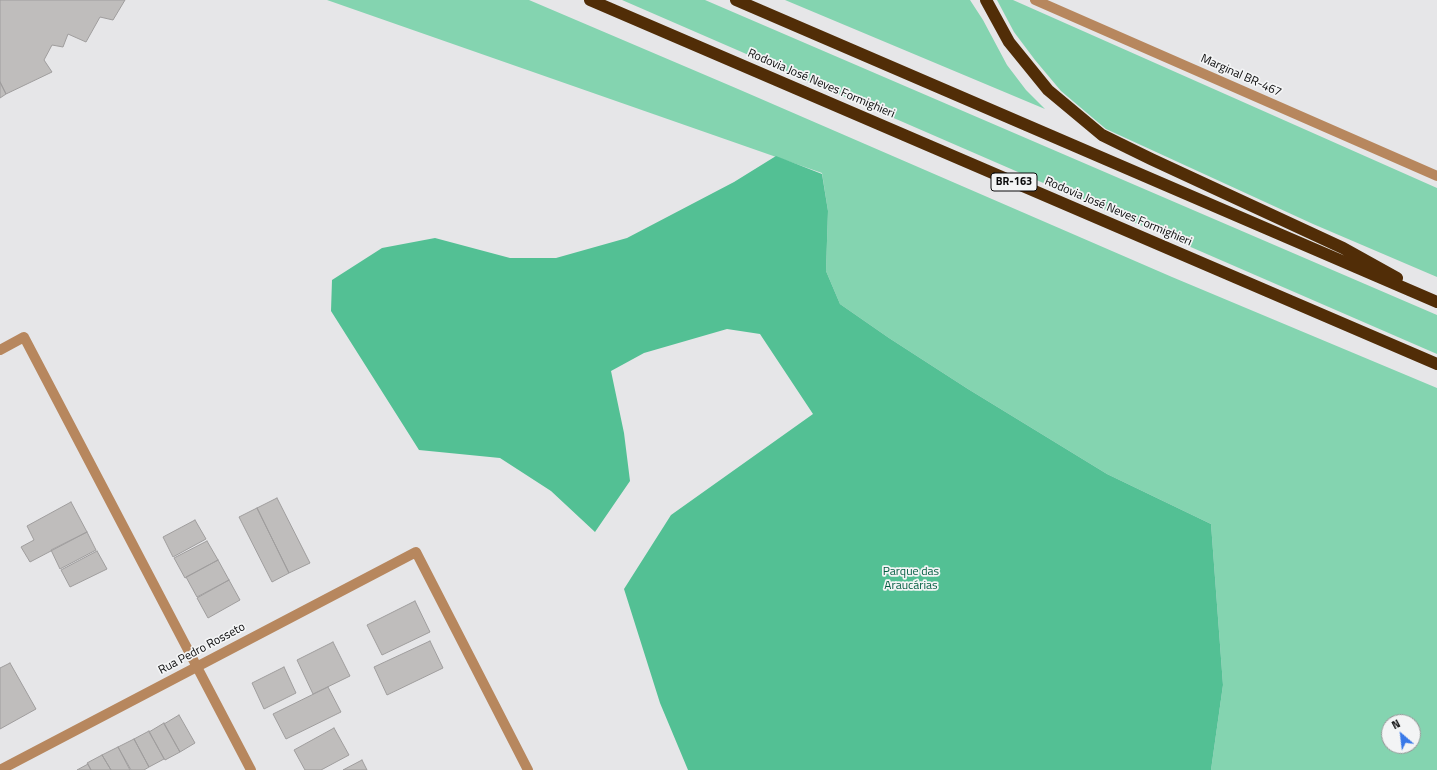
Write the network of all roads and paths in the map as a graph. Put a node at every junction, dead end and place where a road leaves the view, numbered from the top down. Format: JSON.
{"nodes":[{"id":1,"x":590,"y":0,"type":"edge"},
{"id":2,"x":736,"y":0,"type":"edge"},
{"id":3,"x":986,"y":0,"type":"edge"},
{"id":4,"x":1035,"y":0,"type":"edge"},
{"id":5,"x":1437,"y":176,"type":"edge"},
{"id":6,"x":1437,"y":301,"type":"edge"},
{"id":7,"x":0,"y":350,"type":"edge"},
{"id":8,"x":1437,"y":364,"type":"edge"},
{"id":9,"x":197,"y":667,"type":"junction"},
{"id":10,"x":0,"y":770,"type":"edge"},
{"id":11,"x":251,"y":770,"type":"edge"},
{"id":12,"x":528,"y":770,"type":"edge"}],
"edges":[{"from":1,"to":8,"type":"highway","name":"Rodovia José Neves Formighieri","number":"BR-163"},
{"from":2,"to":6,"type":"highway"},
{"from":3,"to":6,"type":"highway"},
{"from":4,"to":5,"type":"street","name":"Marginal BR-467"},
{"from":7,"to":9,"type":"street"},
{"from":9,"to":10,"type":"street","name":"Rua Pedro Rosseto"},
{"from":9,"to":11,"type":"street"},
{"from":9,"to":12,"type":"street","name":"Rua Pedro Rosseto"}]}
